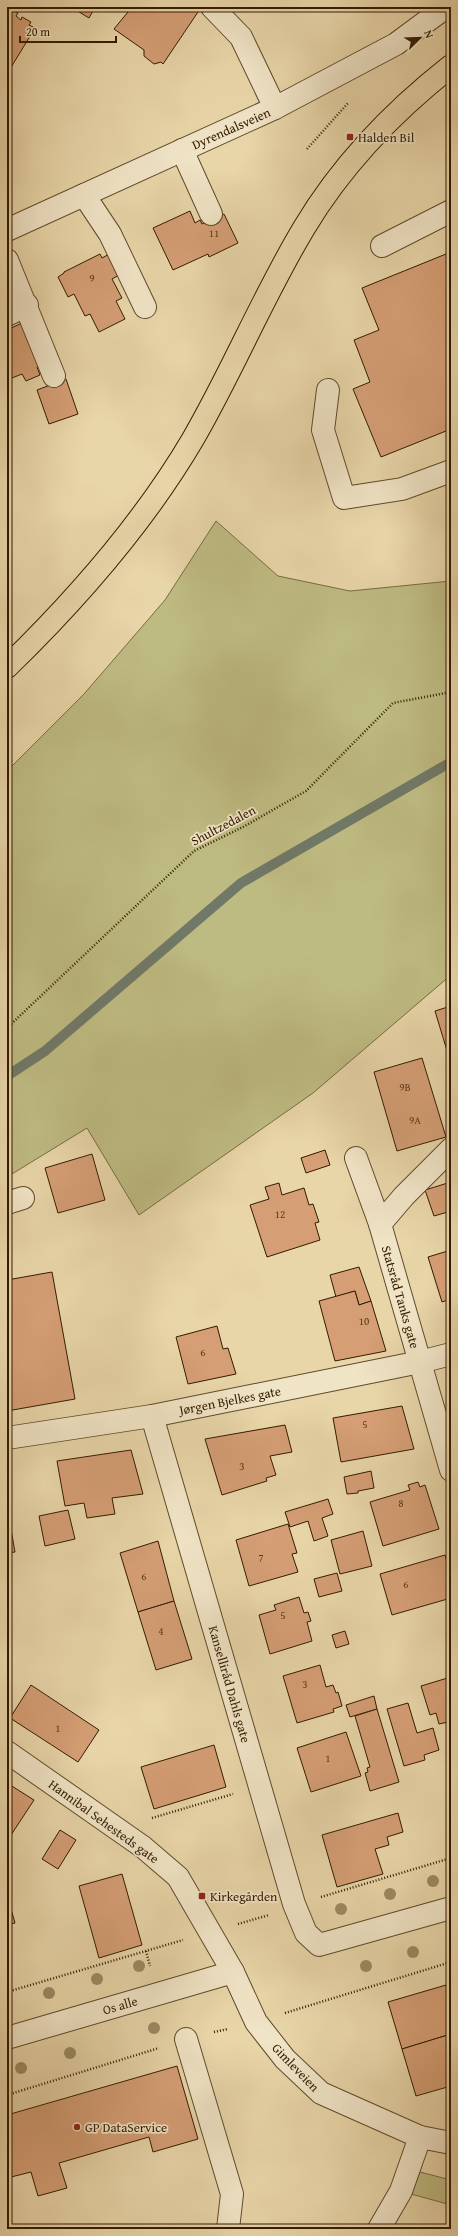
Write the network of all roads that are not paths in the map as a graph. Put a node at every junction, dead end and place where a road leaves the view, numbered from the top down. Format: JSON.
{"nodes":[{"id":1,"x":212,"y":7,"type":"edge"},
{"id":2,"x":446,"y":7,"type":"edge"},
{"id":3,"x":451,"y":66,"type":"edge"},
{"id":4,"x":275,"y":108,"type":"junction"},
{"id":5,"x":182,"y":150,"type":"junction"},
{"id":6,"x":84,"y":195,"type":"junction"},
{"id":7,"x":451,"y":211,"type":"edge"},
{"id":8,"x":211,"y":214,"type":"dead end"},
{"id":9,"x":7,"y":230,"type":"edge"},
{"id":10,"x":382,"y":246,"type":"dead end"},
{"id":11,"x":7,"y":260,"type":"edge"},
{"id":12,"x":27,"y":305,"type":"junction"},
{"id":13,"x":145,"y":307,"type":"dead end"},
{"id":14,"x":7,"y":315,"type":"edge"},
{"id":15,"x":54,"y":376,"type":"dead end"},
{"id":16,"x":328,"y":390,"type":"dead end"},
{"id":17,"x":451,"y":471,"type":"edge"},
{"id":18,"x":7,"y":667,"type":"edge"},
{"id":19,"x":451,"y":1149,"type":"edge"},
{"id":20,"x":356,"y":1158,"type":"dead end"},
{"id":21,"x":380,"y":1224,"type":"junction"},
{"id":22,"x":451,"y":1354,"type":"edge"},
{"id":23,"x":420,"y":1362,"type":"junction"},
{"id":24,"x":152,"y":1416,"type":"junction"},
{"id":25,"x":7,"y":1438,"type":"edge"},
{"id":26,"x":451,"y":1470,"type":"edge"},
{"id":27,"x":7,"y":1752,"type":"edge"},
{"id":28,"x":451,"y":1908,"type":"edge"},
{"id":29,"x":207,"y":1926,"type":"joint"},
{"id":30,"x":233,"y":1972,"type":"junction"},
{"id":31,"x":7,"y":2038,"type":"edge"},
{"id":32,"x":186,"y":2039,"type":"dead end"},
{"id":33,"x":420,"y":2137,"type":"junction"},
{"id":34,"x":451,"y":2143,"type":"edge"},
{"id":35,"x":228,"y":2229,"type":"edge"},
{"id":36,"x":379,"y":2229,"type":"edge"}],
"edges":[{"from":1,"to":4,"type":"street"},
{"from":2,"to":4,"type":"street","name":"Dyrendalsveien"},
{"from":3,"to":18,"type":"main road"},
{"from":4,"to":5,"type":"street","name":"Dyrendalsveien"},
{"from":5,"to":6,"type":"street","name":"Dyrendalsveien"},
{"from":5,"to":8,"type":"street"},
{"from":6,"to":9,"type":"street","name":"Dyrendalsveien"},
{"from":6,"to":13,"type":"street"},
{"from":7,"to":10,"type":"street"},
{"from":11,"to":12,"type":"street"},
{"from":12,"to":14,"type":"street"},
{"from":12,"to":15,"type":"street"},
{"from":16,"to":17,"type":"street"},
{"from":19,"to":21,"type":"street"},
{"from":20,"to":21,"type":"street","name":"Statsråd Tanks gate"},
{"from":21,"to":23,"type":"street","name":"Statsråd Tanks gate"},
{"from":22,"to":23,"type":"street","name":"Jørgen Bjelkes gate"},
{"from":23,"to":24,"type":"street","name":"Jørgen Bjelkes gate"},
{"from":23,"to":26,"type":"street","name":"Statsråd Tanks gate"},
{"from":24,"to":25,"type":"street","name":"Jørgen Bjelkes gate"},
{"from":24,"to":28,"type":"street","name":"Kanselliråd Dahls gate"},
{"from":27,"to":29,"type":"street","name":"Hannibal Sehesteds gate"},
{"from":29,"to":30,"type":"street","name":"Gimleveien"},
{"from":30,"to":31,"type":"street","name":"Os alle"},
{"from":30,"to":33,"type":"street","name":"Gimleveien"},
{"from":32,"to":35,"type":"street"},
{"from":33,"to":34,"type":"street","name":"Gimleveien"},
{"from":33,"to":36,"type":"street"}]}
